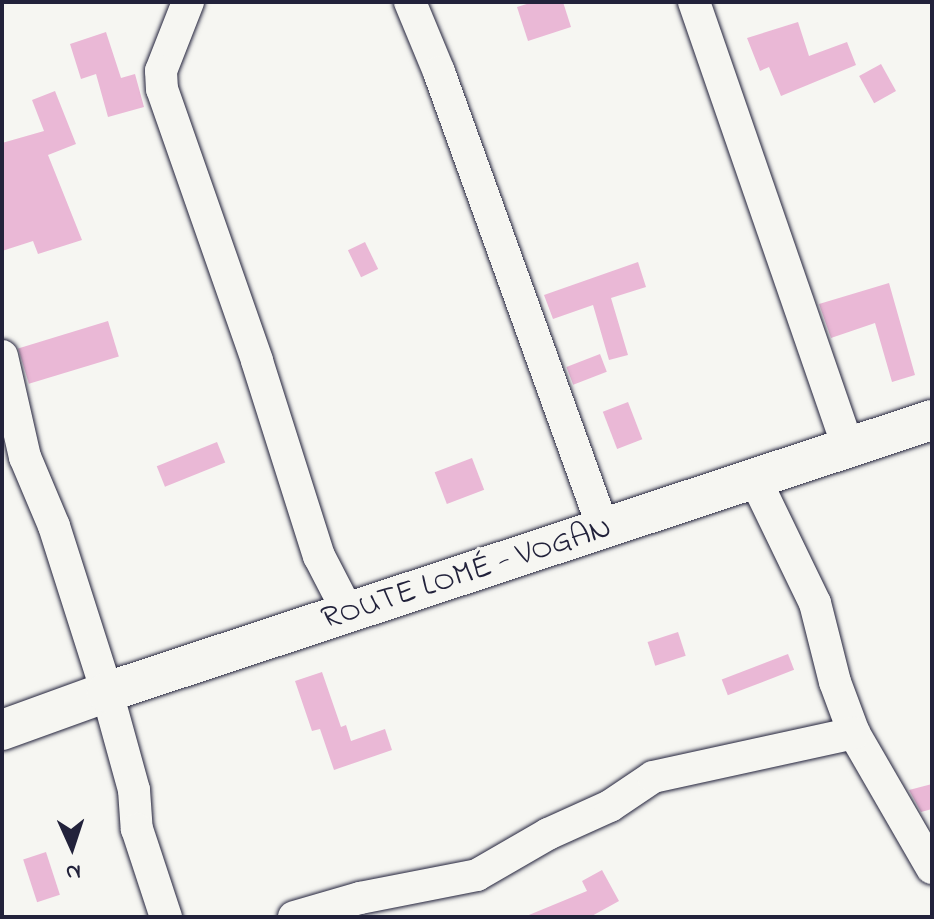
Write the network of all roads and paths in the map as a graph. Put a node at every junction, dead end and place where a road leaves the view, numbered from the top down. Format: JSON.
{"nodes":[{"id":1,"x":188,"y":2,"type":"edge"},
{"id":2,"x":410,"y":2,"type":"edge"},
{"id":3,"x":694,"y":2,"type":"edge"},
{"id":4,"x":2,"y":356,"type":"edge"},
{"id":5,"x":932,"y":420,"type":"edge"},
{"id":6,"x":848,"y":447,"type":"junction"},
{"id":7,"x":755,"y":479,"type":"junction"},
{"id":8,"x":604,"y":530,"type":"junction"},
{"id":9,"x":349,"y":614,"type":"junction"},
{"id":10,"x":107,"y":692,"type":"junction"},
{"id":11,"x":2,"y":730,"type":"edge"},
{"id":12,"x":854,"y":733,"type":"junction"},
{"id":13,"x":932,"y":868,"type":"edge"},
{"id":14,"x":166,"y":917,"type":"edge"},
{"id":15,"x":294,"y":917,"type":"edge"}],
"edges":[{"from":1,"to":9,"type":"street"},
{"from":2,"to":8,"type":"street"},
{"from":3,"to":6,"type":"street"},
{"from":4,"to":10,"type":"street"},
{"from":5,"to":6,"type":"main road","name":"ROUTE LOMÉ - VOGAN"},
{"from":6,"to":7,"type":"main road","name":"ROUTE LOMÉ - VOGAN"},
{"from":7,"to":8,"type":"main road","name":"ROUTE LOMÉ - VOGAN"},
{"from":7,"to":12,"type":"street"},
{"from":8,"to":9,"type":"main road","name":"ROUTE LOMÉ - VOGAN"},
{"from":9,"to":10,"type":"main road","name":"ROUTE LOMÉ - VOGAN"},
{"from":10,"to":11,"type":"main road","name":"ROUTE LOMÉ - VOGAN"},
{"from":10,"to":14,"type":"street"},
{"from":12,"to":13,"type":"street"},
{"from":12,"to":15,"type":"street"}]}
